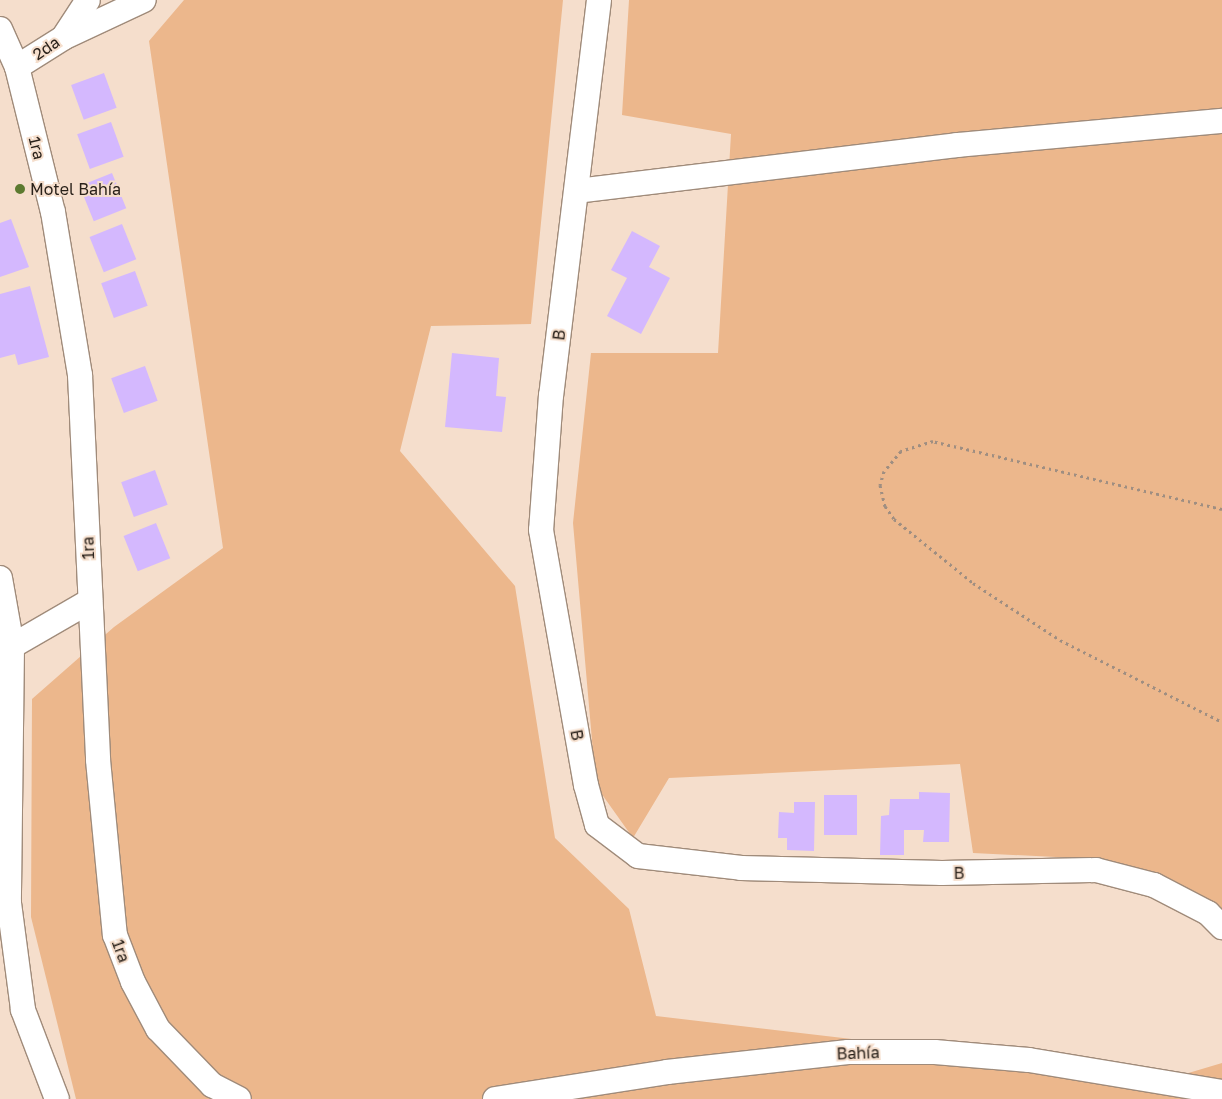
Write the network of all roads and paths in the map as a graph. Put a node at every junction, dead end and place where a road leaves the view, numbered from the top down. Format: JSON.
{"nodes":[{"id":1,"x":88,"y":0,"type":"edge"},
{"id":2,"x":144,"y":0,"type":"edge"},
{"id":3,"x":599,"y":0,"type":"edge"},
{"id":4,"x":0,"y":29,"type":"edge"},
{"id":5,"x":63,"y":38,"type":"junction"},
{"id":6,"x":17,"y":67,"type":"junction"},
{"id":7,"x":1222,"y":121,"type":"edge"},
{"id":8,"x":577,"y":191,"type":"junction"},
{"id":9,"x":1222,"y":509,"type":"edge"},
{"id":10,"x":0,"y":578,"type":"edge"},
{"id":11,"x":90,"y":601,"type":"junction"},
{"id":12,"x":12,"y":646,"type":"junction"},
{"id":13,"x":1222,"y":722,"type":"edge"},
{"id":14,"x":1222,"y":927,"type":"edge"},
{"id":15,"x":1222,"y":1092,"type":"edge"},
{"id":16,"x":57,"y":1099,"type":"edge"},
{"id":17,"x":238,"y":1099,"type":"edge"},
{"id":18,"x":495,"y":1099,"type":"edge"}],
"edges":[{"from":1,"to":5,"type":"street","name":"2da"},
{"from":2,"to":5,"type":"street"},
{"from":3,"to":8,"type":"street","name":"B"},
{"from":4,"to":6,"type":"street","name":"1ra"},
{"from":5,"to":6,"type":"street","name":"2da"},
{"from":6,"to":11,"type":"street","name":"1ra"},
{"from":7,"to":8,"type":"street"},
{"from":8,"to":14,"type":"street","name":"B"},
{"from":9,"to":13,"type":"path"},
{"from":10,"to":12,"type":"street"},
{"from":11,"to":12,"type":"street"},
{"from":11,"to":17,"type":"street","name":"1ra"},
{"from":12,"to":16,"type":"street"},
{"from":15,"to":18,"type":"street","name":"Bahía"}]}
